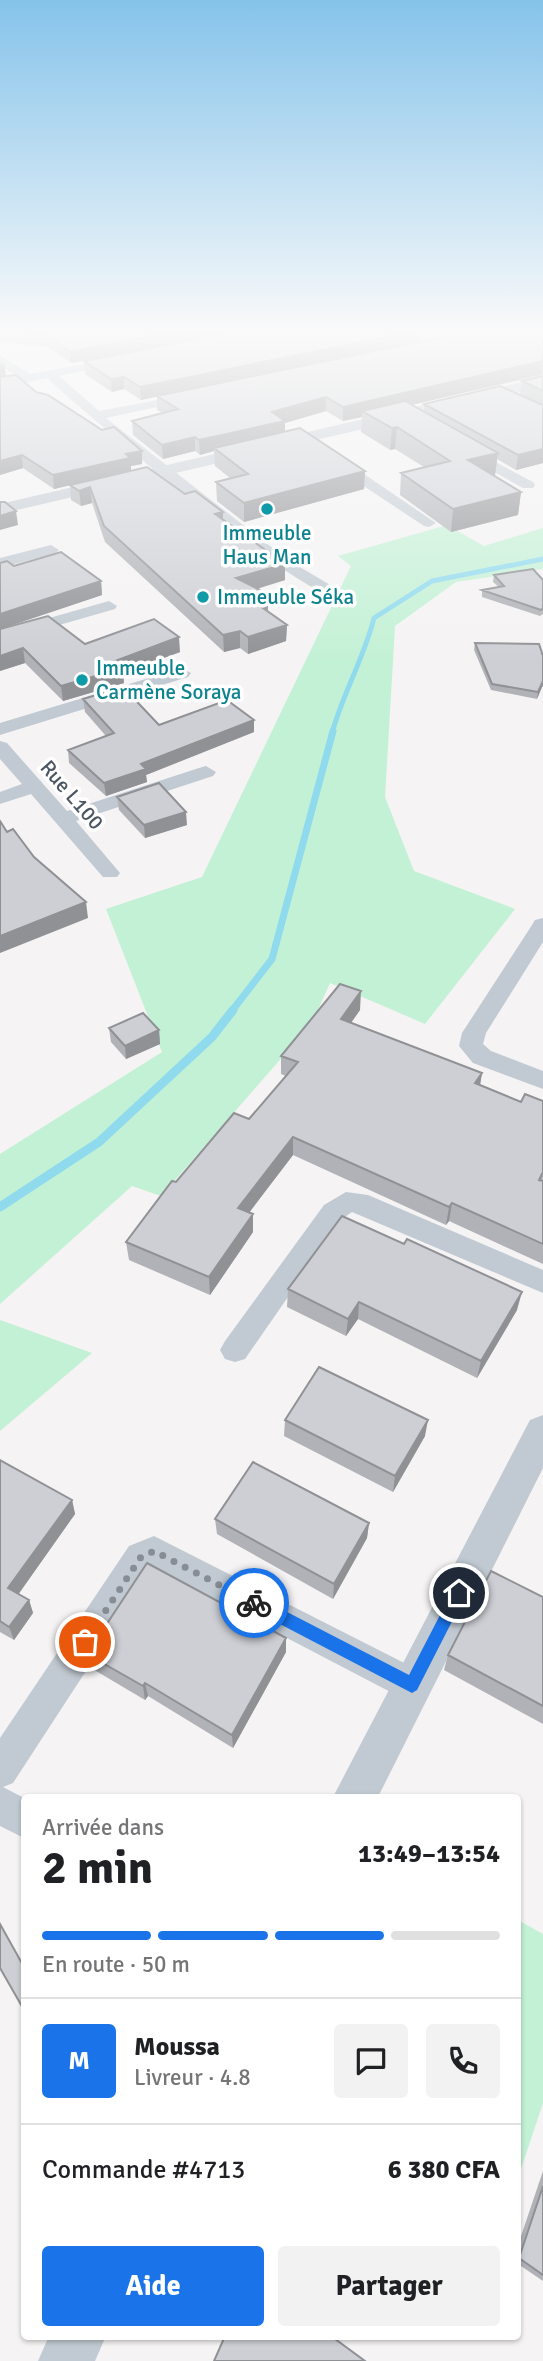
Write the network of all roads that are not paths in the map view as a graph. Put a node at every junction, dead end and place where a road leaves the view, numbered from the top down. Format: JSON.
{"nodes":[{"id":1,"x":131,"y":443,"type":"edge"},
{"id":2,"x":322,"y":443,"type":"edge"},
{"id":3,"x":455,"y":443,"type":"edge"},
{"id":4,"x":314,"y":446,"type":"junction"},
{"id":5,"x":165,"y":470,"type":"junction"},
{"id":6,"x":528,"y":485,"type":"dead end"},
{"id":7,"x":0,"y":509,"type":"edge"},
{"id":8,"x":429,"y":523,"type":"dead end"},
{"id":9,"x":51,"y":550,"type":"dead end"},
{"id":10,"x":0,"y":563,"type":"edge"},
{"id":11,"x":331,"y":592,"type":"dead end"},
{"id":12,"x":109,"y":606,"type":"dead end"},
{"id":13,"x":0,"y":637,"type":"edge"},
{"id":14,"x":182,"y":673,"type":"dead end"},
{"id":15,"x":0,"y":729,"type":"edge"},
{"id":16,"x":0,"y":747,"type":"edge"},
{"id":17,"x":206,"y":772,"type":"dead end"},
{"id":18,"x":34,"y":787,"type":"junction"},
{"id":19,"x":0,"y":798,"type":"edge"},
{"id":20,"x":63,"y":820,"type":"junction"},
{"id":21,"x":110,"y":873,"type":"dead end"},
{"id":22,"x":543,"y":925,"type":"edge"},
{"id":23,"x":543,"y":1080,"type":"edge"},
{"id":24,"x":543,"y":1282,"type":"edge"},
{"id":25,"x":235,"y":1350,"type":"dead end"},
{"id":26,"x":543,"y":1431,"type":"edge"},
{"id":27,"x":412,"y":1685,"type":"junction"},
{"id":28,"x":0,"y":1770,"type":"edge"},
{"id":29,"x":357,"y":1794,"type":"edge"},
{"id":30,"x":0,"y":1804,"type":"edge"},
{"id":31,"x":21,"y":1818,"type":"edge"},
{"id":32,"x":76,"y":2340,"type":"edge"},
{"id":33,"x":66,"y":2361,"type":"edge"}],
"edges":[{"from":1,"to":5,"type":"street"},
{"from":2,"to":4,"type":"street"},
{"from":3,"to":6,"type":"street"},
{"from":4,"to":5,"type":"street"},
{"from":4,"to":8,"type":"street"},
{"from":5,"to":7,"type":"street"},
{"from":5,"to":11,"type":"street"},
{"from":9,"to":10,"type":"street"},
{"from":12,"to":13,"type":"street"},
{"from":14,"to":15,"type":"street"},
{"from":16,"to":18,"type":"street","name":"Rue L100"},
{"from":17,"to":20,"type":"street"},
{"from":18,"to":19,"type":"street"},
{"from":18,"to":20,"type":"street","name":"Rue L100"},
{"from":20,"to":21,"type":"street","name":"Rue L100"},
{"from":22,"to":23,"type":"street"},
{"from":24,"to":25,"type":"street"},
{"from":26,"to":27,"type":"street"},
{"from":27,"to":28,"type":"street"},
{"from":27,"to":29,"type":"street"},
{"from":30,"to":31,"type":"street"},
{"from":32,"to":33,"type":"street"}]}
